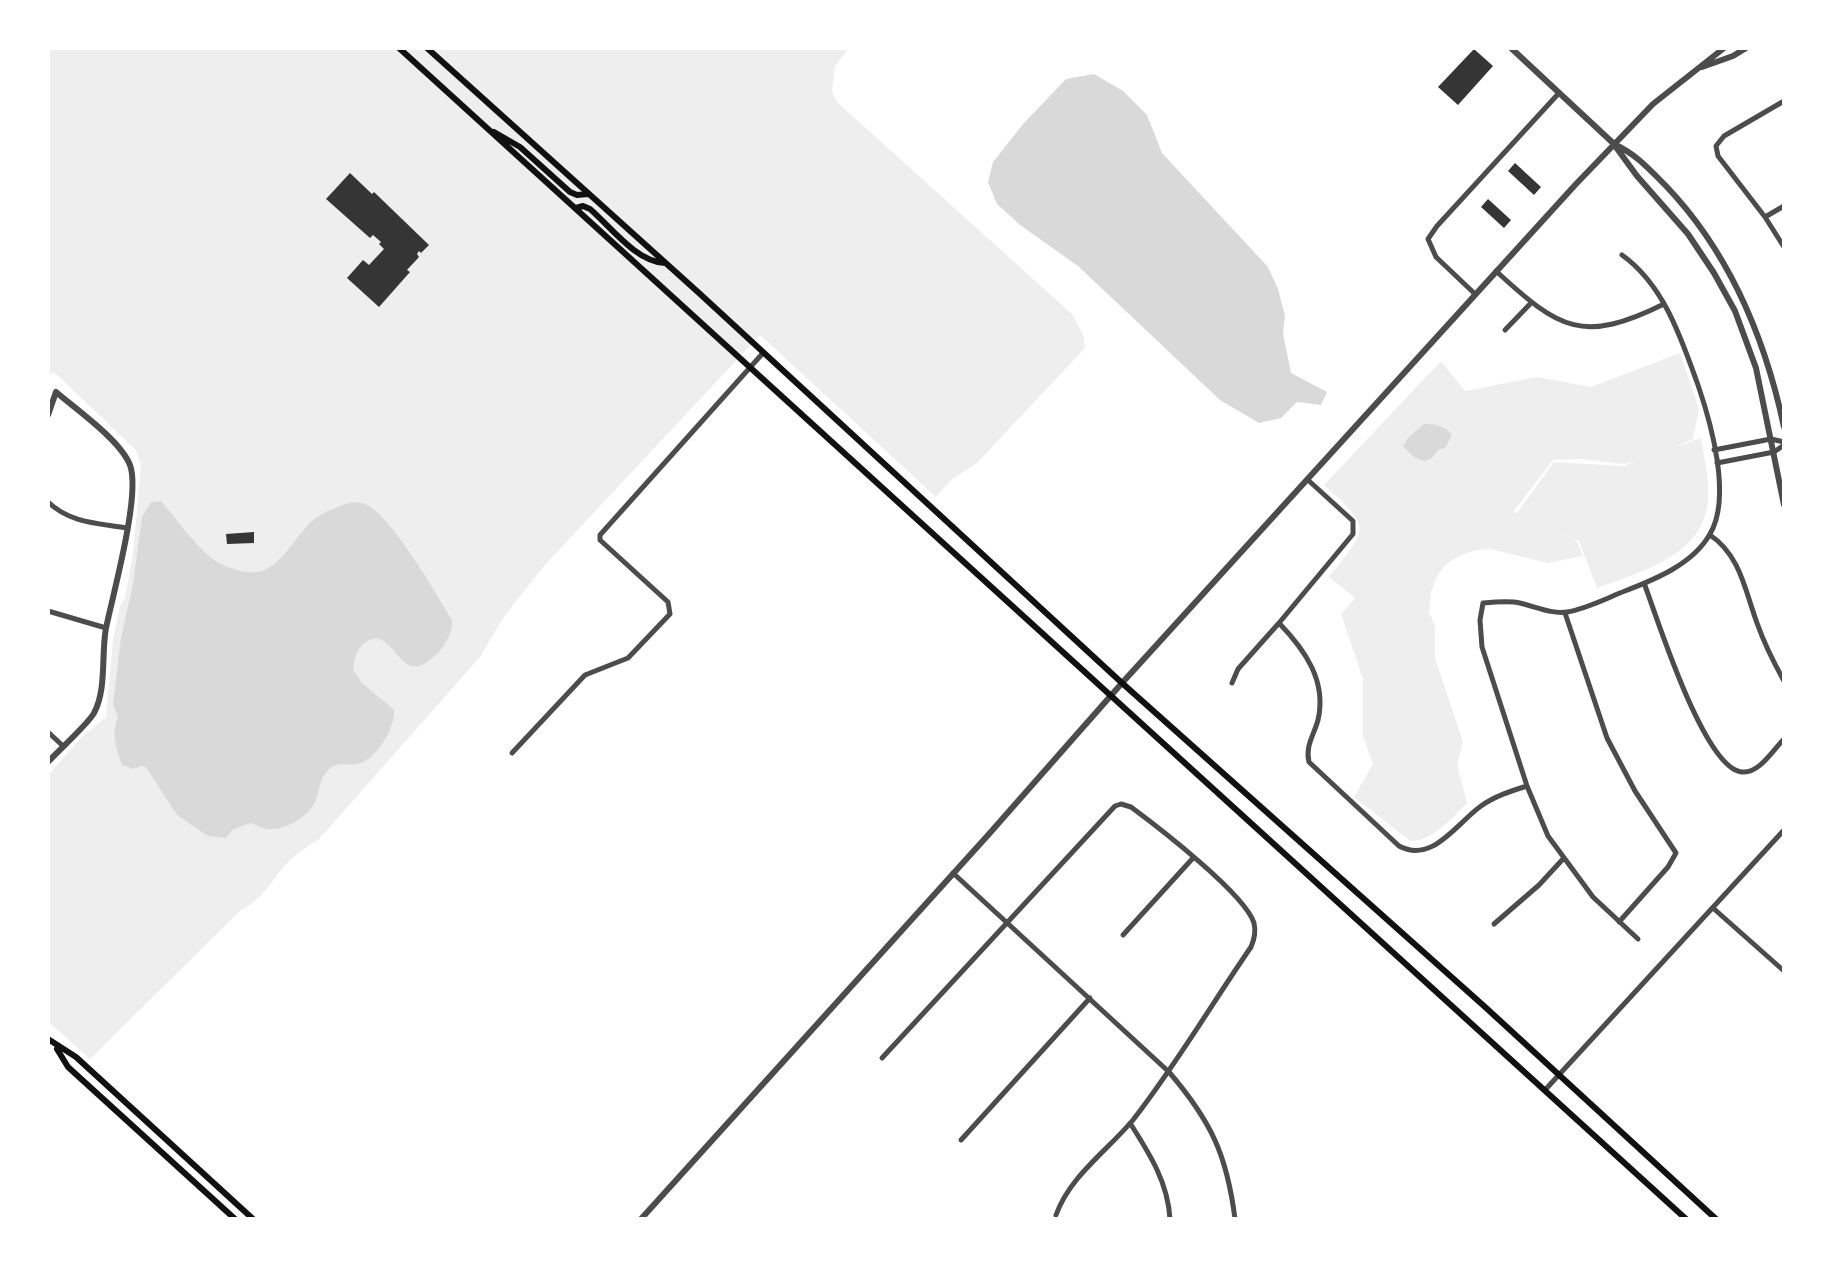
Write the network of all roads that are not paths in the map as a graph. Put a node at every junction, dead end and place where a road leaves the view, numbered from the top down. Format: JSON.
{"nodes":[{"id":1,"x":399,"y":48,"type":"edge"},
{"id":2,"x":427,"y":48,"type":"edge"},
{"id":3,"x":1511,"y":48,"type":"edge"},
{"id":4,"x":1724,"y":48,"type":"edge"},
{"id":5,"x":1746,"y":48,"type":"edge"},
{"id":6,"x":1695,"y":70,"type":"junction"},
{"id":7,"x":1559,"y":93,"type":"junction"},
{"id":8,"x":1784,"y":101,"type":"edge"},
{"id":9,"x":489,"y":130,"type":"junction"},
{"id":10,"x":1613,"y":143,"type":"junction"},
{"id":11,"x":588,"y":194,"type":"junction"},
{"id":12,"x":1784,"y":206,"type":"edge"},
{"id":13,"x":576,"y":208,"type":"junction"},
{"id":14,"x":1765,"y":217,"type":"junction"},
{"id":15,"x":1784,"y":247,"type":"edge"},
{"id":16,"x":1622,"y":255,"type":"dead end"},
{"id":17,"x":665,"y":263,"type":"junction"},
{"id":18,"x":1496,"y":271,"type":"junction"},
{"id":19,"x":1475,"y":294,"type":"junction"},
{"id":20,"x":1531,"y":303,"type":"junction"},
{"id":21,"x":1664,"y":304,"type":"junction"},
{"id":22,"x":1505,"y":330,"type":"dead end"},
{"id":23,"x":763,"y":353,"type":"junction"},
{"id":24,"x":749,"y":367,"type":"junction"},
{"id":25,"x":52,"y":392,"type":"edge"},
{"id":26,"x":72,"y":405,"type":"junction"},
{"id":27,"x":50,"y":412,"type":"edge"},
{"id":28,"x":1784,"y":427,"type":"edge"},
{"id":29,"x":1771,"y":439,"type":"junction"},
{"id":30,"x":1784,"y":443,"type":"edge"},
{"id":31,"x":1714,"y":450,"type":"junction"},
{"id":32,"x":1774,"y":452,"type":"junction"},
{"id":33,"x":1717,"y":463,"type":"junction"},
{"id":34,"x":1308,"y":480,"type":"junction"},
{"id":35,"x":48,"y":502,"type":"edge"},
{"id":36,"x":1784,"y":505,"type":"edge"},
{"id":37,"x":127,"y":528,"type":"junction"},
{"id":38,"x":1710,"y":535,"type":"junction"},
{"id":39,"x":1644,"y":583,"type":"junction"},
{"id":40,"x":48,"y":611,"type":"edge"},
{"id":41,"x":1565,"y":613,"type":"junction"},
{"id":42,"x":1279,"y":623,"type":"junction"},
{"id":43,"x":106,"y":628,"type":"junction"},
{"id":44,"x":1784,"y":681,"type":"edge"},
{"id":45,"x":1122,"y":683,"type":"junction"},
{"id":46,"x":1232,"y":683,"type":"dead end"},
{"id":47,"x":1111,"y":695,"type":"junction"},
{"id":48,"x":48,"y":732,"type":"edge"},
{"id":49,"x":1784,"y":739,"type":"edge"},
{"id":50,"x":63,"y":746,"type":"junction"},
{"id":51,"x":512,"y":753,"type":"dead end"},
{"id":52,"x":48,"y":762,"type":"edge"},
{"id":53,"x":1527,"y":786,"type":"junction"},
{"id":54,"x":1784,"y":830,"type":"edge"},
{"id":55,"x":1193,"y":858,"type":"junction"},
{"id":56,"x":1563,"y":859,"type":"junction"},
{"id":57,"x":953,"y":873,"type":"junction"},
{"id":58,"x":1713,"y":908,"type":"junction"},
{"id":59,"x":1007,"y":922,"type":"junction"},
{"id":60,"x":1619,"y":922,"type":"junction"},
{"id":61,"x":1494,"y":924,"type":"dead end"},
{"id":62,"x":1123,"y":935,"type":"dead end"},
{"id":63,"x":1638,"y":939,"type":"dead end"},
{"id":64,"x":1784,"y":971,"type":"edge"},
{"id":65,"x":1090,"y":998,"type":"junction"},
{"id":66,"x":48,"y":1039,"type":"edge"},
{"id":67,"x":55,"y":1045,"type":"junction"},
{"id":68,"x":882,"y":1058,"type":"dead end"},
{"id":69,"x":1169,"y":1072,"type":"junction"},
{"id":70,"x":1558,"y":1076,"type":"junction"},
{"id":71,"x":1545,"y":1090,"type":"junction"},
{"id":72,"x":1130,"y":1123,"type":"junction"},
{"id":73,"x":961,"y":1140,"type":"dead end"},
{"id":74,"x":1056,"y":1215,"type":"dead end"},
{"id":75,"x":235,"y":1219,"type":"edge"},
{"id":76,"x":253,"y":1219,"type":"edge"},
{"id":77,"x":641,"y":1219,"type":"edge"},
{"id":78,"x":1170,"y":1219,"type":"edge"},
{"id":79,"x":1235,"y":1219,"type":"edge"},
{"id":80,"x":1686,"y":1219,"type":"edge"},
{"id":81,"x":1716,"y":1219,"type":"edge"}],
"edges":[{"from":1,"to":9,"type":"main road"},
{"from":2,"to":11,"type":"main road"},
{"from":3,"to":7,"type":"street"},
{"from":4,"to":6,"type":"street"},
{"from":5,"to":6,"type":"street"},
{"from":6,"to":10,"type":"street"},
{"from":7,"to":10,"type":"street"},
{"from":7,"to":19,"type":"street"},
{"from":8,"to":14,"type":"street"},
{"from":9,"to":11,"type":"main road"},
{"from":9,"to":13,"type":"main road"},
{"from":10,"to":18,"type":"street"},
{"from":10,"to":28,"type":"street"},
{"from":10,"to":29,"type":"street"},
{"from":11,"to":17,"type":"main road"},
{"from":12,"to":14,"type":"street"},
{"from":13,"to":17,"type":"main road"},
{"from":13,"to":24,"type":"main road"},
{"from":14,"to":15,"type":"street"},
{"from":16,"to":21,"type":"street"},
{"from":17,"to":23,"type":"main road"},
{"from":18,"to":19,"type":"street"},
{"from":18,"to":20,"type":"street"},
{"from":19,"to":34,"type":"street"},
{"from":20,"to":21,"type":"street"},
{"from":20,"to":22,"type":"street"},
{"from":21,"to":31,"type":"street"},
{"from":23,"to":24,"type":"street"},
{"from":23,"to":45,"type":"main road"},
{"from":24,"to":47,"type":"main road"},
{"from":24,"to":51,"type":"street"},
{"from":25,"to":26,"type":"street"},
{"from":25,"to":27,"type":"street"},
{"from":26,"to":27,"type":"street"},
{"from":26,"to":37,"type":"street"},
{"from":29,"to":30,"type":"street"},
{"from":29,"to":31,"type":"street"},
{"from":29,"to":32,"type":"street"},
{"from":30,"to":32,"type":"street"},
{"from":31,"to":33,"type":"street"},
{"from":32,"to":33,"type":"street"},
{"from":32,"to":36,"type":"street"},
{"from":33,"to":38,"type":"street"},
{"from":34,"to":42,"type":"street"},
{"from":34,"to":45,"type":"street"},
{"from":35,"to":37,"type":"street"},
{"from":37,"to":43,"type":"street"},
{"from":38,"to":39,"type":"street"},
{"from":38,"to":44,"type":"street"},
{"from":39,"to":41,"type":"street"},
{"from":39,"to":49,"type":"street"},
{"from":40,"to":43,"type":"street"},
{"from":41,"to":53,"type":"street"},
{"from":41,"to":60,"type":"street"},
{"from":42,"to":46,"type":"street"},
{"from":42,"to":53,"type":"street"},
{"from":43,"to":50,"type":"street"},
{"from":45,"to":47,"type":"street"},
{"from":45,"to":70,"type":"main road"},
{"from":47,"to":57,"type":"street"},
{"from":47,"to":71,"type":"main road"},
{"from":48,"to":50,"type":"street"},
{"from":50,"to":52,"type":"street"},
{"from":53,"to":56,"type":"street"},
{"from":54,"to":58,"type":"street"},
{"from":55,"to":59,"type":"street"},
{"from":55,"to":62,"type":"street"},
{"from":55,"to":69,"type":"street"},
{"from":56,"to":60,"type":"street"},
{"from":56,"to":61,"type":"street"},
{"from":57,"to":59,"type":"street"},
{"from":57,"to":77,"type":"street"},
{"from":58,"to":64,"type":"street"},
{"from":58,"to":70,"type":"street"},
{"from":59,"to":65,"type":"street"},
{"from":59,"to":68,"type":"street"},
{"from":60,"to":63,"type":"street"},
{"from":65,"to":69,"type":"street"},
{"from":65,"to":73,"type":"street"},
{"from":66,"to":67,"type":"main road"},
{"from":67,"to":75,"type":"main road"},
{"from":67,"to":76,"type":"main road"},
{"from":69,"to":72,"type":"street"},
{"from":69,"to":79,"type":"street"},
{"from":70,"to":71,"type":"street"},
{"from":70,"to":81,"type":"main road"},
{"from":71,"to":80,"type":"main road"},
{"from":72,"to":74,"type":"street"},
{"from":72,"to":78,"type":"street"}]}
